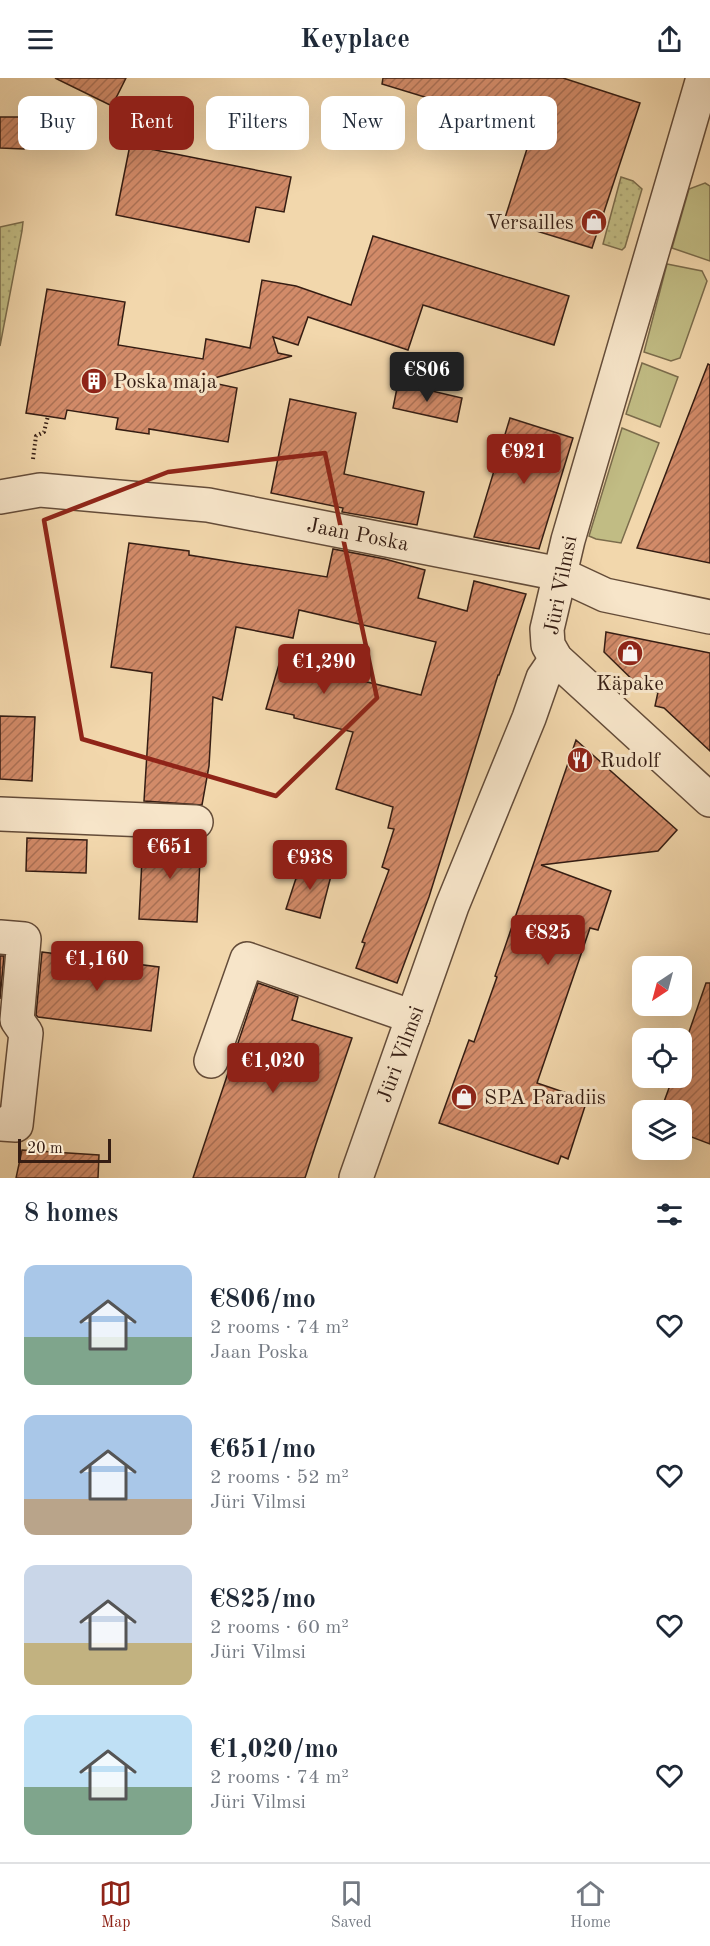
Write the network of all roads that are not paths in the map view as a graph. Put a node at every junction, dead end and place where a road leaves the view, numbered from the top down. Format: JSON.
{"nodes":[{"id":1,"x":703,"y":78,"type":"edge"},
{"id":2,"x":0,"y":497,"type":"edge"},
{"id":3,"x":560,"y":574,"type":"junction"},
{"id":4,"x":710,"y":617,"type":"edge"},
{"id":5,"x":556,"y":659,"type":"junction"},
{"id":6,"x":710,"y":800,"type":"edge"},
{"id":7,"x":0,"y":814,"type":"edge"},
{"id":8,"x":196,"y":822,"type":"dead end"},
{"id":9,"x":0,"y":937,"type":"edge"},
{"id":10,"x":413,"y":1017,"type":"junction"},
{"id":11,"x":211,"y":1061,"type":"dead end"},
{"id":12,"x":0,"y":1124,"type":"edge"},
{"id":13,"x":356,"y":1178,"type":"edge"}],
"edges":[{"from":1,"to":3,"type":"street","name":"Jüri Vilmsi"},
{"from":2,"to":3,"type":"street","name":"Jaan Poska"},
{"from":3,"to":4,"type":"street","name":"Jaan Poska"},
{"from":3,"to":5,"type":"street","name":"Jüri Vilmsi"},
{"from":5,"to":6,"type":"street"},
{"from":5,"to":10,"type":"street","name":"Jüri Vilmsi"},
{"from":7,"to":8,"type":"street"},
{"from":9,"to":12,"type":"street"},
{"from":10,"to":11,"type":"street"},
{"from":10,"to":13,"type":"street","name":"Jüri Vilmsi"}]}
